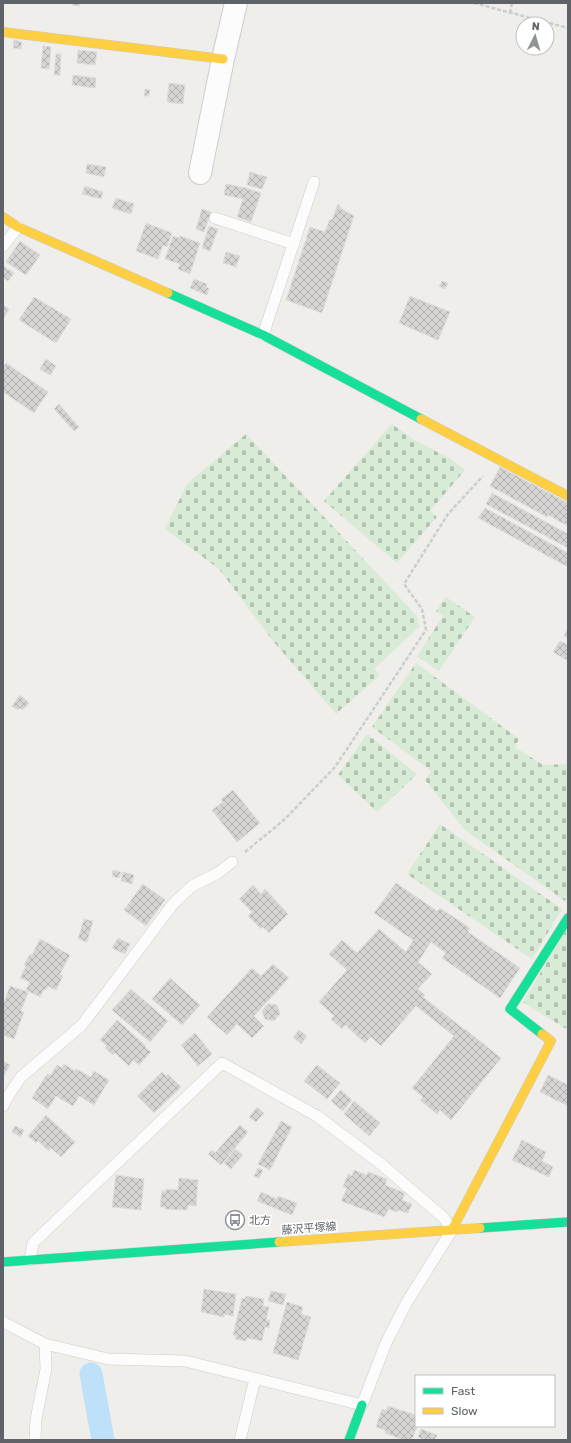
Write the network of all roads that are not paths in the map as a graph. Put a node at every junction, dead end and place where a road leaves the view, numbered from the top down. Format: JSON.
{"nodes":[{"id":1,"x":236,"y":3,"type":"edge"},
{"id":2,"x":3,"y":32,"type":"edge"},
{"id":3,"x":222,"y":59,"type":"junction"},
{"id":4,"x":200,"y":173,"type":"dead end"},
{"id":5,"x":314,"y":182,"type":"dead end"},
{"id":6,"x":3,"y":217,"type":"edge"},
{"id":7,"x":215,"y":218,"type":"dead end"},
{"id":8,"x":18,"y":226,"type":"junction"},
{"id":9,"x":294,"y":244,"type":"junction"},
{"id":10,"x":3,"y":246,"type":"edge"},
{"id":11,"x":263,"y":335,"type":"junction"},
{"id":12,"x":568,"y":496,"type":"edge"},
{"id":13,"x":232,"y":862,"type":"road end"},
{"id":14,"x":568,"y":918,"type":"edge"},
{"id":15,"x":3,"y":1106,"type":"edge"},
{"id":16,"x":568,"y":1222,"type":"edge"},
{"id":17,"x":452,"y":1230,"type":"junction"},
{"id":18,"x":30,"y":1260,"type":"junction"},
{"id":19,"x":3,"y":1262,"type":"edge"},
{"id":20,"x":3,"y":1322,"type":"edge"},
{"id":21,"x":45,"y":1344,"type":"junction"},
{"id":22,"x":255,"y":1379,"type":"junction"},
{"id":23,"x":362,"y":1405,"type":"junction"},
{"id":24,"x":34,"y":1440,"type":"edge"},
{"id":25,"x":240,"y":1440,"type":"edge"},
{"id":26,"x":349,"y":1440,"type":"edge"}],
"edges":[{"from":1,"to":3,"type":"street"},
{"from":2,"to":3,"type":"street"},
{"from":3,"to":4,"type":"street"},
{"from":5,"to":9,"type":"lane"},
{"from":6,"to":8,"type":"street"},
{"from":7,"to":9,"type":"lane"},
{"from":8,"to":10,"type":"lane"},
{"from":8,"to":11,"type":"street"},
{"from":9,"to":11,"type":"lane"},
{"from":11,"to":12,"type":"street"},
{"from":13,"to":15,"type":"lane"},
{"from":14,"to":17,"type":"street"},
{"from":16,"to":17,"type":"street","name":"藤沢平塚線"},
{"from":17,"to":18,"type":"street","name":"藤沢平塚線"},
{"from":17,"to":18,"type":"lane"},
{"from":17,"to":23,"type":"lane"},
{"from":18,"to":19,"type":"street","name":"藤沢平塚線"},
{"from":20,"to":21,"type":"lane"},
{"from":21,"to":22,"type":"lane"},
{"from":21,"to":24,"type":"lane"},
{"from":22,"to":23,"type":"lane"},
{"from":22,"to":25,"type":"lane"},
{"from":23,"to":26,"type":"street"}]}
